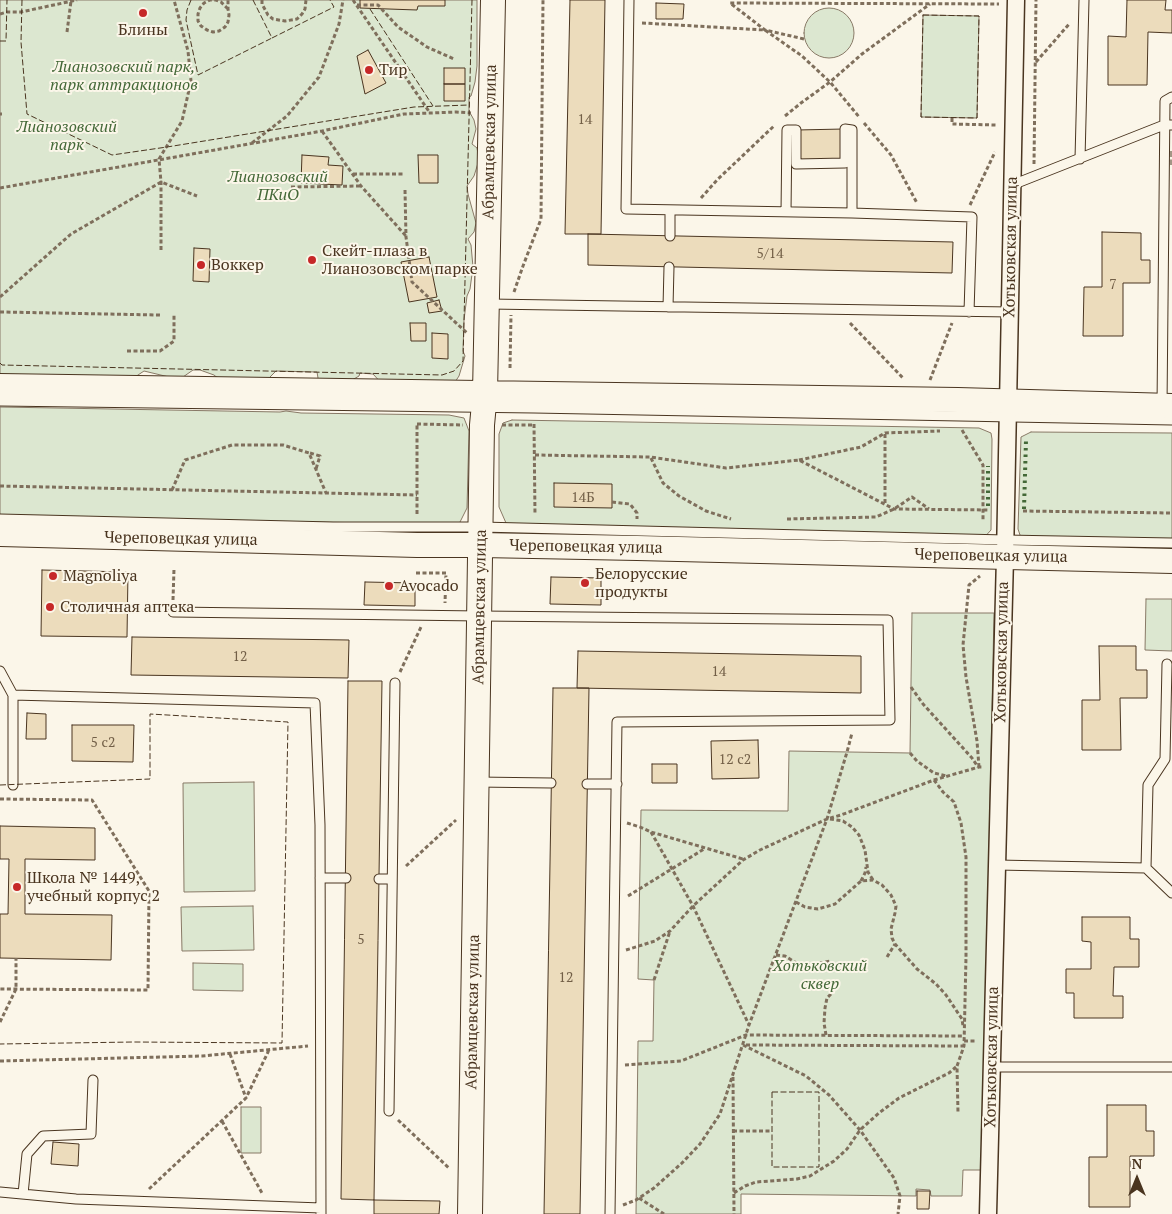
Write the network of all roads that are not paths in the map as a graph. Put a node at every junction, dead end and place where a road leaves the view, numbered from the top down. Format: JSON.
{"nodes":[{"id":1,"x":493,"y":0,"type":"edge"},
{"id":2,"x":629,"y":0,"type":"edge"},
{"id":3,"x":1016,"y":0,"type":"edge"},
{"id":4,"x":1084,"y":4,"type":"edge"},
{"id":5,"x":1172,"y":97,"type":"edge"},
{"id":6,"x":1168,"y":125,"type":"edge"},
{"id":7,"x":1080,"y":158,"type":"junction"},
{"id":8,"x":1012,"y":185,"type":"junction"},
{"id":9,"x":670,"y":210,"type":"junction"},
{"id":10,"x":786,"y":212,"type":"junction"},
{"id":11,"x":852,"y":213,"type":"junction"},
{"id":12,"x":670,"y":236,"type":"dead end"},
{"id":13,"x":669,"y":267,"type":"dead end"},
{"id":14,"x":486,"y":304,"type":"junction"},
{"id":15,"x":668,"y":307,"type":"junction"},
{"id":16,"x":969,"y":312,"type":"junction"},
{"id":17,"x":1010,"y":312,"type":"junction"},
{"id":18,"x":0,"y":386,"type":"edge"},
{"id":19,"x":0,"y":400,"type":"edge"},
{"id":20,"x":480,"y":409,"type":"junction"},
{"id":21,"x":1007,"y":409,"type":"junction"},
{"id":22,"x":1169,"y":411,"type":"edge"},
{"id":23,"x":0,"y":519,"type":"edge"},
{"id":24,"x":0,"y":534,"type":"edge"},
{"id":25,"x":481,"y":536,"type":"junction"},
{"id":26,"x":1172,"y":543,"type":"edge"},
{"id":27,"x":1005,"y":548,"type":"junction"},
{"id":28,"x":1172,"y":561,"type":"edge"},
{"id":29,"x":173,"y":612,"type":"road end"},
{"id":30,"x":480,"y":616,"type":"junction"},
{"id":31,"x":1167,"y":664,"type":"dead end"},
{"id":32,"x":0,"y":671,"type":"edge"},
{"id":33,"x":395,"y":683,"type":"road end"},
{"id":34,"x":13,"y":695,"type":"junction"},
{"id":35,"x":551,"y":783,"type":"dead end"},
{"id":36,"x":587,"y":784,"type":"dead end"},
{"id":37,"x":617,"y":784,"type":"junction"},
{"id":38,"x":13,"y":785,"type":"dead end"},
{"id":39,"x":477,"y":791,"type":"junction"},
{"id":40,"x":997,"y":865,"type":"junction"},
{"id":41,"x":1146,"y":868,"type":"junction"},
{"id":42,"x":320,"y":878,"type":"junction"},
{"id":43,"x":346,"y":878,"type":"dead end"},
{"id":44,"x":379,"y":879,"type":"dead end"},
{"id":45,"x":392,"y":879,"type":"junction"},
{"id":46,"x":1172,"y":893,"type":"edge"},
{"id":47,"x":992,"y":1067,"type":"junction"},
{"id":48,"x":1172,"y":1067,"type":"edge"},
{"id":49,"x":93,"y":1080,"type":"dead end"},
{"id":50,"x":389,"y":1110,"type":"road end"},
{"id":51,"x":0,"y":1192,"type":"edge"},
{"id":52,"x":23,"y":1194,"type":"junction"},
{"id":53,"x":321,"y":1211,"type":"edge"},
{"id":54,"x":610,"y":1212,"type":"edge"},
{"id":55,"x":470,"y":1214,"type":"edge"},
{"id":56,"x":988,"y":1214,"type":"edge"}],
"edges":[{"from":1,"to":14,"type":"main road","name":"Абрамцевская улица"},
{"from":2,"to":9,"type":"lane"},
{"from":3,"to":8,"type":"street","name":"Хотьковская улица"},
{"from":4,"to":7,"type":"lane"},
{"from":5,"to":6,"type":"lane"},
{"from":6,"to":7,"type":"lane"},
{"from":6,"to":22,"type":"lane"},
{"from":7,"to":8,"type":"lane"},
{"from":8,"to":17,"type":"street","name":"Хотьковская улица"},
{"from":9,"to":10,"type":"lane"},
{"from":9,"to":12,"type":"lane"},
{"from":10,"to":11,"type":"lane"},
{"from":10,"to":11,"type":"lane"},
{"from":11,"to":16,"type":"lane"},
{"from":13,"to":15,"type":"lane"},
{"from":14,"to":15,"type":"lane"},
{"from":14,"to":20,"type":"main road","name":"Абрамцевская улица"},
{"from":15,"to":16,"type":"lane"},
{"from":16,"to":17,"type":"lane"},
{"from":17,"to":21,"type":"street","name":"Хотьковская улица"},
{"from":18,"to":20,"type":"main road"},
{"from":19,"to":20,"type":"lane"},
{"from":20,"to":21,"type":"main road"},
{"from":20,"to":25,"type":"main road","name":"Абрамцевская улица"},
{"from":21,"to":22,"type":"main road"},
{"from":21,"to":27,"type":"street","name":"Хотьковская улица"},
{"from":23,"to":25,"type":"lane","name":"Череповецкая улица"},
{"from":24,"to":25,"type":"main road","name":"Череповецкая улица"},
{"from":25,"to":27,"type":"main road","name":"Череповецкая улица"},
{"from":25,"to":30,"type":"main road","name":"Абрамцевская улица"},
{"from":26,"to":27,"type":"lane","name":"Череповецкая улица"},
{"from":27,"to":28,"type":"main road","name":"Череповецкая улица"},
{"from":27,"to":40,"type":"street","name":"Хотьковская улица"},
{"from":29,"to":30,"type":"lane"},
{"from":30,"to":37,"type":"lane"},
{"from":30,"to":39,"type":"main road","name":"Абрамцевская улица"},
{"from":31,"to":41,"type":"lane"},
{"from":32,"to":34,"type":"lane"},
{"from":33,"to":45,"type":"lane"},
{"from":34,"to":38,"type":"lane"},
{"from":34,"to":42,"type":"lane"},
{"from":35,"to":39,"type":"lane"},
{"from":36,"to":37,"type":"lane"},
{"from":37,"to":54,"type":"lane"},
{"from":39,"to":55,"type":"main road","name":"Абрамцевская улица"},
{"from":40,"to":41,"type":"lane"},
{"from":40,"to":47,"type":"street","name":"Хотьковская улица"},
{"from":41,"to":46,"type":"lane"},
{"from":42,"to":43,"type":"lane"},
{"from":42,"to":53,"type":"lane"},
{"from":44,"to":45,"type":"lane"},
{"from":45,"to":50,"type":"lane"},
{"from":47,"to":48,"type":"lane"},
{"from":47,"to":56,"type":"street","name":"Хотьковская улица"},
{"from":49,"to":52,"type":"lane"},
{"from":51,"to":52,"type":"lane"},
{"from":52,"to":53,"type":"lane"}]}
